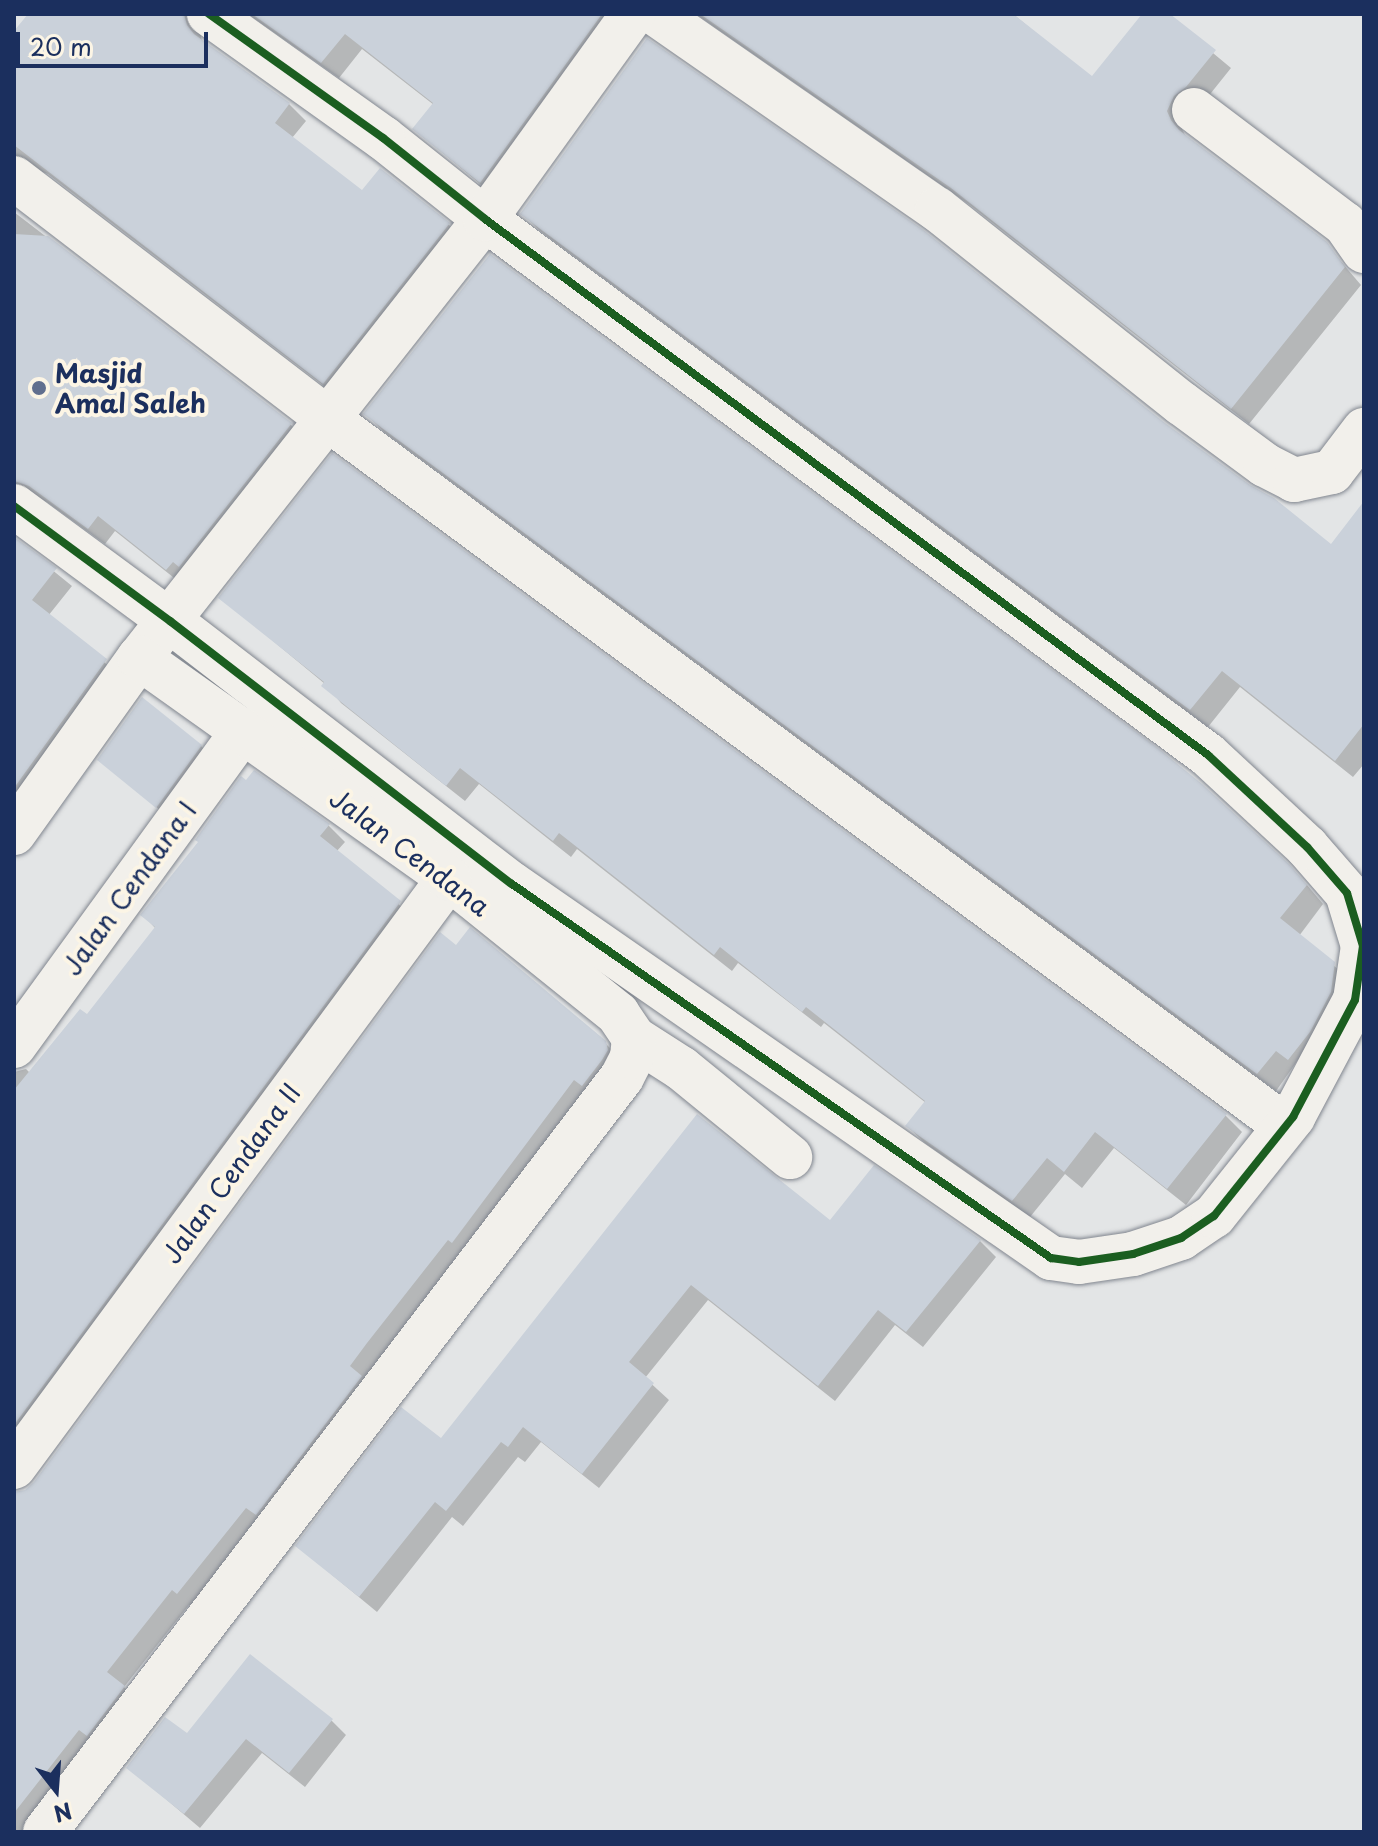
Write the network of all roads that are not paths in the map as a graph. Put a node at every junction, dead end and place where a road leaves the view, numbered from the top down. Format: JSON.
{"nodes":[{"id":1,"x":209,"y":14,"type":"edge"},
{"id":2,"x":633,"y":14,"type":"edge"},
{"id":3,"x":656,"y":14,"type":"edge"},
{"id":4,"x":1194,"y":110,"type":"dead end"},
{"id":5,"x":14,"y":178,"type":"edge"},
{"id":6,"x":485,"y":219,"type":"junction"},
{"id":7,"x":1364,"y":251,"type":"edge"},
{"id":8,"x":329,"y":420,"type":"junction"},
{"id":9,"x":1364,"y":430,"type":"edge"},
{"id":10,"x":14,"y":506,"type":"edge"},
{"id":11,"x":170,"y":621,"type":"junction"},
{"id":12,"x":139,"y":658,"type":"junction"},
{"id":13,"x":244,"y":730,"type":"junction"},
{"id":14,"x":14,"y":833,"type":"edge"},
{"id":15,"x":449,"y":878,"type":"junction"},
{"id":16,"x":14,"y":1046,"type":"edge"},
{"id":17,"x":628,"y":1058,"type":"junction"},
{"id":18,"x":1284,"y":1125,"type":"junction"},
{"id":19,"x":790,"y":1157,"type":"dead end"},
{"id":20,"x":14,"y":1467,"type":"edge"},
{"id":21,"x":45,"y":1832,"type":"edge"}],
"edges":[{"from":1,"to":6,"type":"street"},
{"from":2,"to":6,"type":"street"},
{"from":3,"to":9,"type":"street"},
{"from":4,"to":7,"type":"street"},
{"from":5,"to":8,"type":"street"},
{"from":6,"to":8,"type":"street"},
{"from":6,"to":18,"type":"street"},
{"from":8,"to":11,"type":"street"},
{"from":8,"to":18,"type":"street"},
{"from":10,"to":11,"type":"street"},
{"from":11,"to":12,"type":"street"},
{"from":11,"to":18,"type":"street"},
{"from":12,"to":13,"type":"street","name":"Jalan Cendana"},
{"from":12,"to":14,"type":"street"},
{"from":13,"to":15,"type":"street","name":"Jalan Cendana"},
{"from":13,"to":16,"type":"street","name":"Jalan Cendana I"},
{"from":15,"to":17,"type":"street","name":"Jalan Cendana"},
{"from":15,"to":20,"type":"street","name":"Jalan Cendana II"},
{"from":17,"to":19,"type":"street","name":"Jalan Cendana"},
{"from":17,"to":21,"type":"street"}]}
